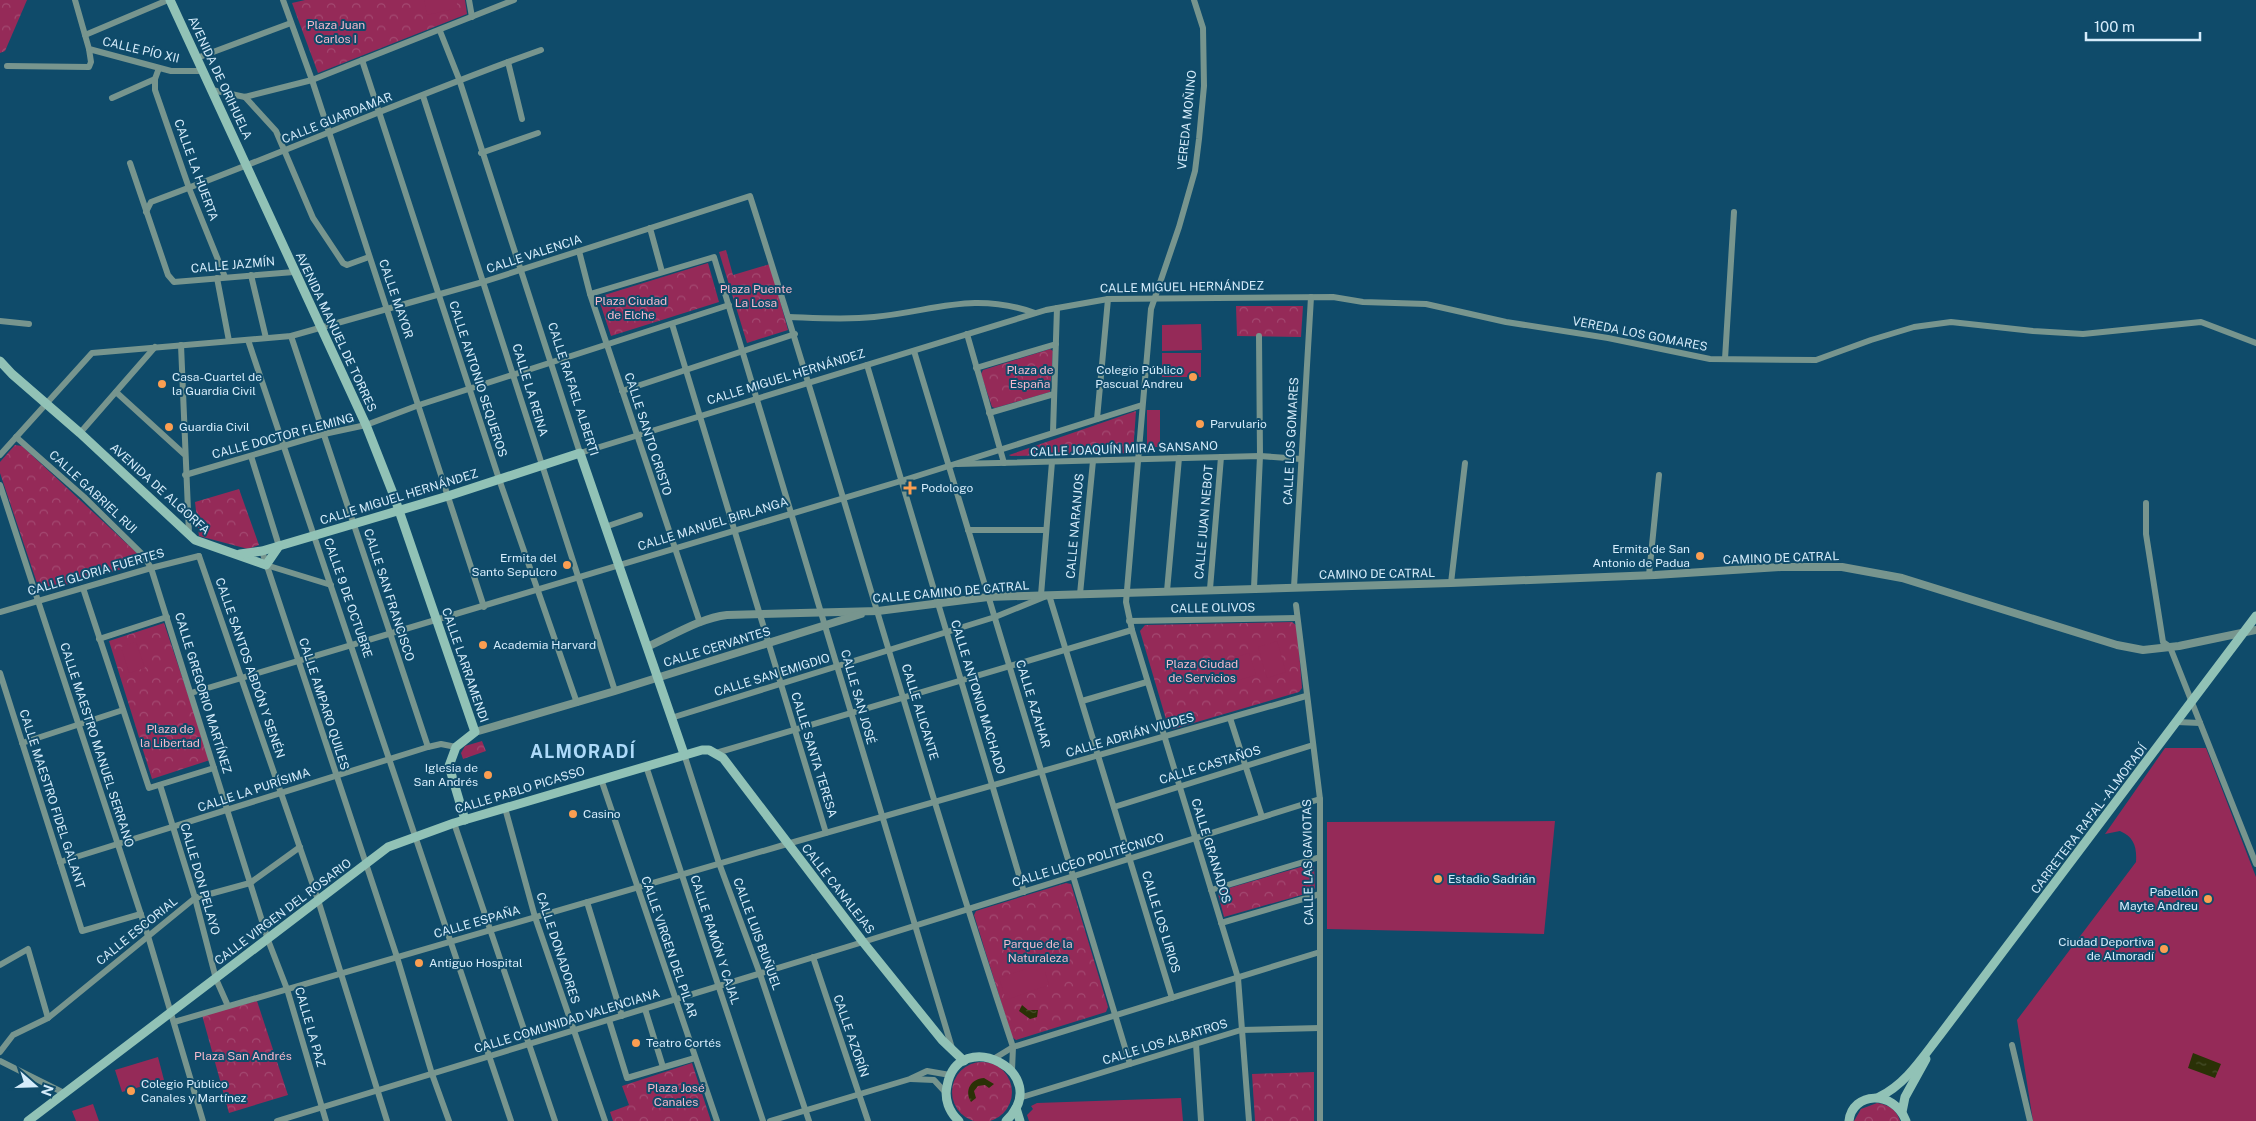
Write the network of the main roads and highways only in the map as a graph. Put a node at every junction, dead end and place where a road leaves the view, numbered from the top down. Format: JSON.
{"nodes":[{"id":1,"x":169,"y":0,"type":"edge"},
{"id":2,"x":247,"y":167,"type":"joint"},
{"id":3,"x":0,"y":361,"type":"edge"},
{"id":4,"x":580,"y":453,"type":"joint"},
{"id":5,"x":399,"y":510,"type":"junction"},
{"id":6,"x":280,"y":546,"type":"junction"},
{"id":7,"x":240,"y":554,"type":"junction"},
{"id":8,"x":2256,"y":616,"type":"edge"},
{"id":9,"x":716,"y":753,"type":"joint"},
{"id":10,"x":684,"y":754,"type":"junction"},
{"id":11,"x":465,"y":820,"type":"junction"},
{"id":12,"x":366,"y":864,"type":"joint"},
{"id":13,"x":1940,"y":1035,"type":"junction"},
{"id":14,"x":942,"y":1040,"type":"junction"},
{"id":15,"x":964,"y":1061,"type":"junction"},
{"id":16,"x":953,"y":1071,"type":"junction"},
{"id":17,"x":1879,"y":1097,"type":"junction"},
{"id":18,"x":1016,"y":1108,"type":"junction"},
{"id":19,"x":1902,"y":1112,"type":"junction"},
{"id":20,"x":952,"y":1117,"type":"edge"},
{"id":21,"x":28,"y":1121,"type":"edge"},
{"id":22,"x":958,"y":1121,"type":"edge"},
{"id":23,"x":1006,"y":1121,"type":"edge"},
{"id":24,"x":1020,"y":1121,"type":"edge"},
{"id":25,"x":1849,"y":1121,"type":"edge"},
{"id":26,"x":1906,"y":1121,"type":"edge"}],
"edges":[{"from":1,"to":2,"type":"main road","name":"AVENIDA DE ORIHUELA"},
{"from":2,"to":5,"type":"main road","name":"AVENIDA MANUEL DE TORRES"},
{"from":3,"to":7,"type":"main road","name":"AVENIDA DE ALGORFA"},
{"from":4,"to":5,"type":"main road","name":"CALLE MIGUEL HERNÁNDEZ"},
{"from":4,"to":10,"type":"main road","name":"CALLE RAFAEL ALBERTI"},
{"from":5,"to":6,"type":"main road","name":"CALLE MIGUEL HERNÁNDEZ"},
{"from":5,"to":11,"type":"main road","name":"CALLE LARRAMENDI"},
{"from":6,"to":7,"type":"main road","name":"CALLE MIGUEL HERNÁNDEZ"},
{"from":6,"to":7,"type":"main road","name":"AVENIDA DE ALGORFA"},
{"from":8,"to":13,"type":"main road","name":"CARRETERA RAFAL - ALMORADÍ"},
{"from":9,"to":10,"type":"main road","name":"CALLE PABLO PICASSO"},
{"from":9,"to":14,"type":"main road","name":"CALLE CANALEJAS"},
{"from":10,"to":11,"type":"main road","name":"CALLE PABLO PICASSO"},
{"from":11,"to":12,"type":"main road","name":"CALLE PABLO PICASSO"},
{"from":12,"to":21,"type":"main road","name":"CALLE VIRGEN DEL ROSARIO"},
{"from":13,"to":17,"type":"main road","name":"CARRETERA RAFAL - ALMORADÍ"},
{"from":13,"to":19,"type":"main road","name":"CARRETERA RAFAL - ALMORADÍ"},
{"from":14,"to":15,"type":"main road","name":"CALLE CANALEJAS"},
{"from":14,"to":16,"type":"main road","name":"CALLE CANALEJAS"},
{"from":15,"to":16,"type":"main road"},
{"from":15,"to":18,"type":"main road"},
{"from":16,"to":20,"type":"main road"},
{"from":17,"to":19,"type":"main road"},
{"from":17,"to":25,"type":"main road","name":"CARRETERA RAFAL - ALMORADÍ"},
{"from":18,"to":23,"type":"main road"},
{"from":18,"to":24,"type":"main road"},
{"from":19,"to":26,"type":"main road"},
{"from":20,"to":22,"type":"main road"}]}
